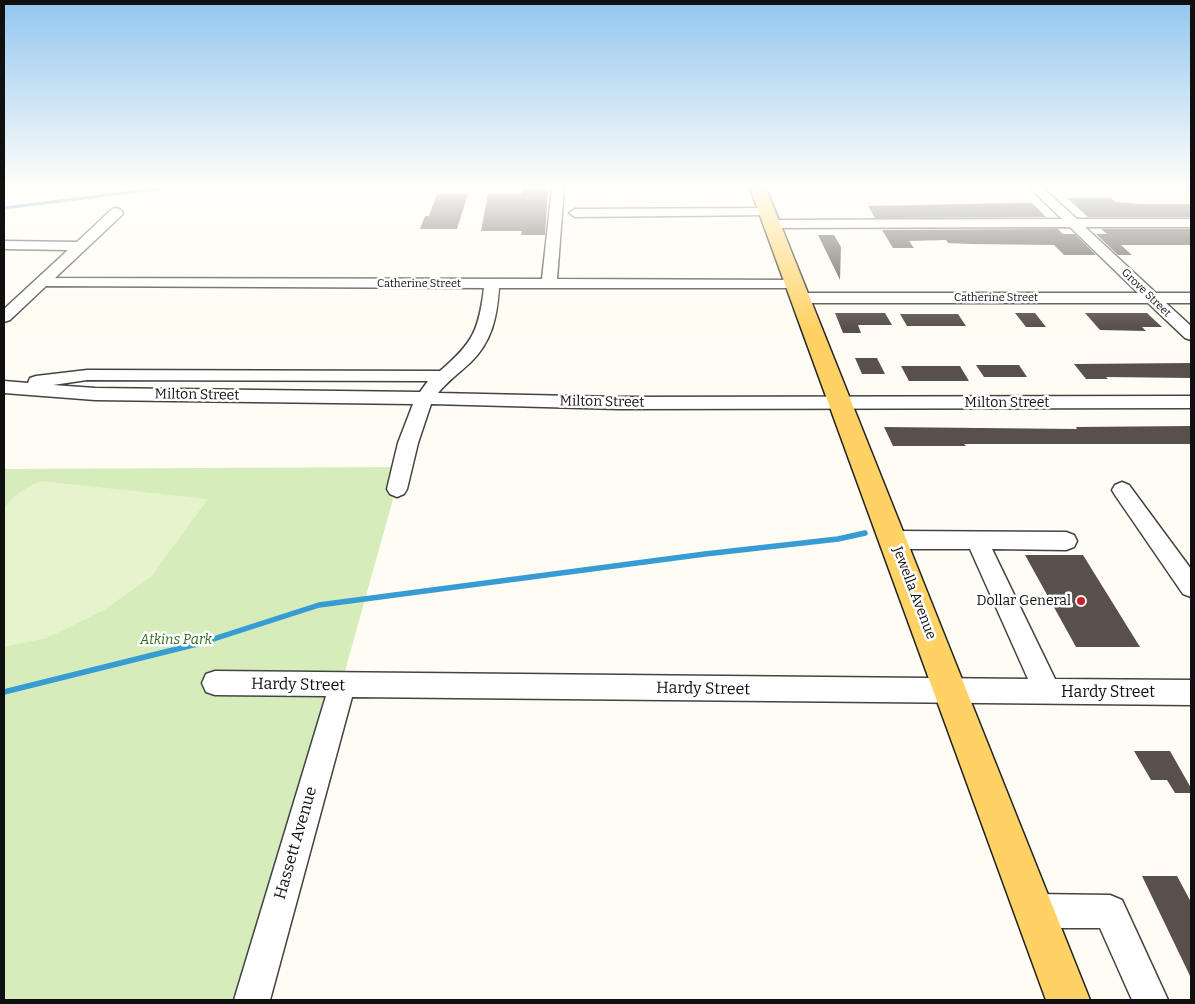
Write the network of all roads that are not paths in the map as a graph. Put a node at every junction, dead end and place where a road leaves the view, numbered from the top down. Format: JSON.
{"nodes":[{"id":1,"x":93,"y":235,"type":"edge"},
{"id":2,"x":554,"y":235,"type":"edge"},
{"id":3,"x":776,"y":235,"type":"edge"},
{"id":4,"x":1086,"y":235,"type":"edge"},
{"id":5,"x":4,"y":246,"type":"edge"},
{"id":6,"x":81,"y":246,"type":"junction"},
{"id":7,"x":42,"y":282,"type":"junction"},
{"id":8,"x":492,"y":284,"type":"junction"},
{"id":9,"x":549,"y":284,"type":"junction"},
{"id":10,"x":798,"y":291,"type":"junction"},
{"id":11,"x":1152,"y":298,"type":"junction"},
{"id":12,"x":1191,"y":298,"type":"edge"},
{"id":13,"x":4,"y":317,"type":"edge"},
{"id":14,"x":1191,"y":335,"type":"edge"},
{"id":15,"x":445,"y":376,"type":"junction"},
{"id":16,"x":8,"y":387,"type":"edge"},
{"id":17,"x":425,"y":399,"type":"junction"},
{"id":18,"x":1191,"y":402,"type":"edge"},
{"id":19,"x":841,"y":403,"type":"junction"},
{"id":20,"x":397,"y":489,"type":"dead end"},
{"id":21,"x":1122,"y":490,"type":"dead end"},
{"id":22,"x":894,"y":540,"type":"junction"},
{"id":23,"x":977,"y":540,"type":"junction"},
{"id":24,"x":1066,"y":541,"type":"dead end"},
{"id":25,"x":1191,"y":587,"type":"edge"},
{"id":26,"x":214,"y":683,"type":"dead end"},
{"id":27,"x":342,"y":686,"type":"junction"},
{"id":28,"x":952,"y":692,"type":"junction"},
{"id":29,"x":1048,"y":692,"type":"junction"},
{"id":30,"x":1191,"y":693,"type":"edge"},
{"id":31,"x":1034,"y":911,"type":"junction"},
{"id":32,"x":252,"y":1000,"type":"edge"},
{"id":33,"x":1068,"y":1000,"type":"edge"},
{"id":34,"x":1150,"y":1000,"type":"edge"}],
"edges":[{"from":1,"to":6,"type":"street"},
{"from":2,"to":9,"type":"street"},
{"from":3,"to":10,"type":"main road","name":"Jewella Avenue"},
{"from":4,"to":11,"type":"street","name":"Grove Street"},
{"from":5,"to":6,"type":"street"},
{"from":6,"to":7,"type":"street"},
{"from":7,"to":8,"type":"street","name":"Catherine Street"},
{"from":7,"to":13,"type":"street"},
{"from":8,"to":9,"type":"street","name":"Catherine Street"},
{"from":8,"to":15,"type":"street"},
{"from":9,"to":10,"type":"street","name":"Catherine Street"},
{"from":10,"to":11,"type":"street","name":"Catherine Street"},
{"from":10,"to":19,"type":"main road","name":"Jewella Avenue"},
{"from":11,"to":12,"type":"street","name":"Catherine Street"},
{"from":11,"to":14,"type":"street","name":"Grove Street"},
{"from":15,"to":16,"type":"street","name":"Milton Street"},
{"from":15,"to":17,"type":"street"},
{"from":16,"to":17,"type":"street","name":"Milton Street"},
{"from":17,"to":19,"type":"street","name":"Milton Street"},
{"from":17,"to":20,"type":"street"},
{"from":18,"to":19,"type":"street","name":"Milton Street"},
{"from":19,"to":22,"type":"main road","name":"Jewella Avenue"},
{"from":21,"to":25,"type":"street"},
{"from":22,"to":23,"type":"street"},
{"from":22,"to":28,"type":"main road","name":"Jewella Avenue"},
{"from":23,"to":24,"type":"street"},
{"from":23,"to":29,"type":"street"},
{"from":26,"to":27,"type":"street","name":"Hardy Street"},
{"from":27,"to":28,"type":"street","name":"Hardy Street"},
{"from":27,"to":32,"type":"street","name":"Hassett Avenue"},
{"from":28,"to":29,"type":"street","name":"Hardy Street"},
{"from":28,"to":31,"type":"main road","name":"Jewella Avenue"},
{"from":29,"to":30,"type":"street","name":"Hardy Street"},
{"from":31,"to":33,"type":"main road","name":"Jewella Avenue"},
{"from":31,"to":34,"type":"street"}]}
